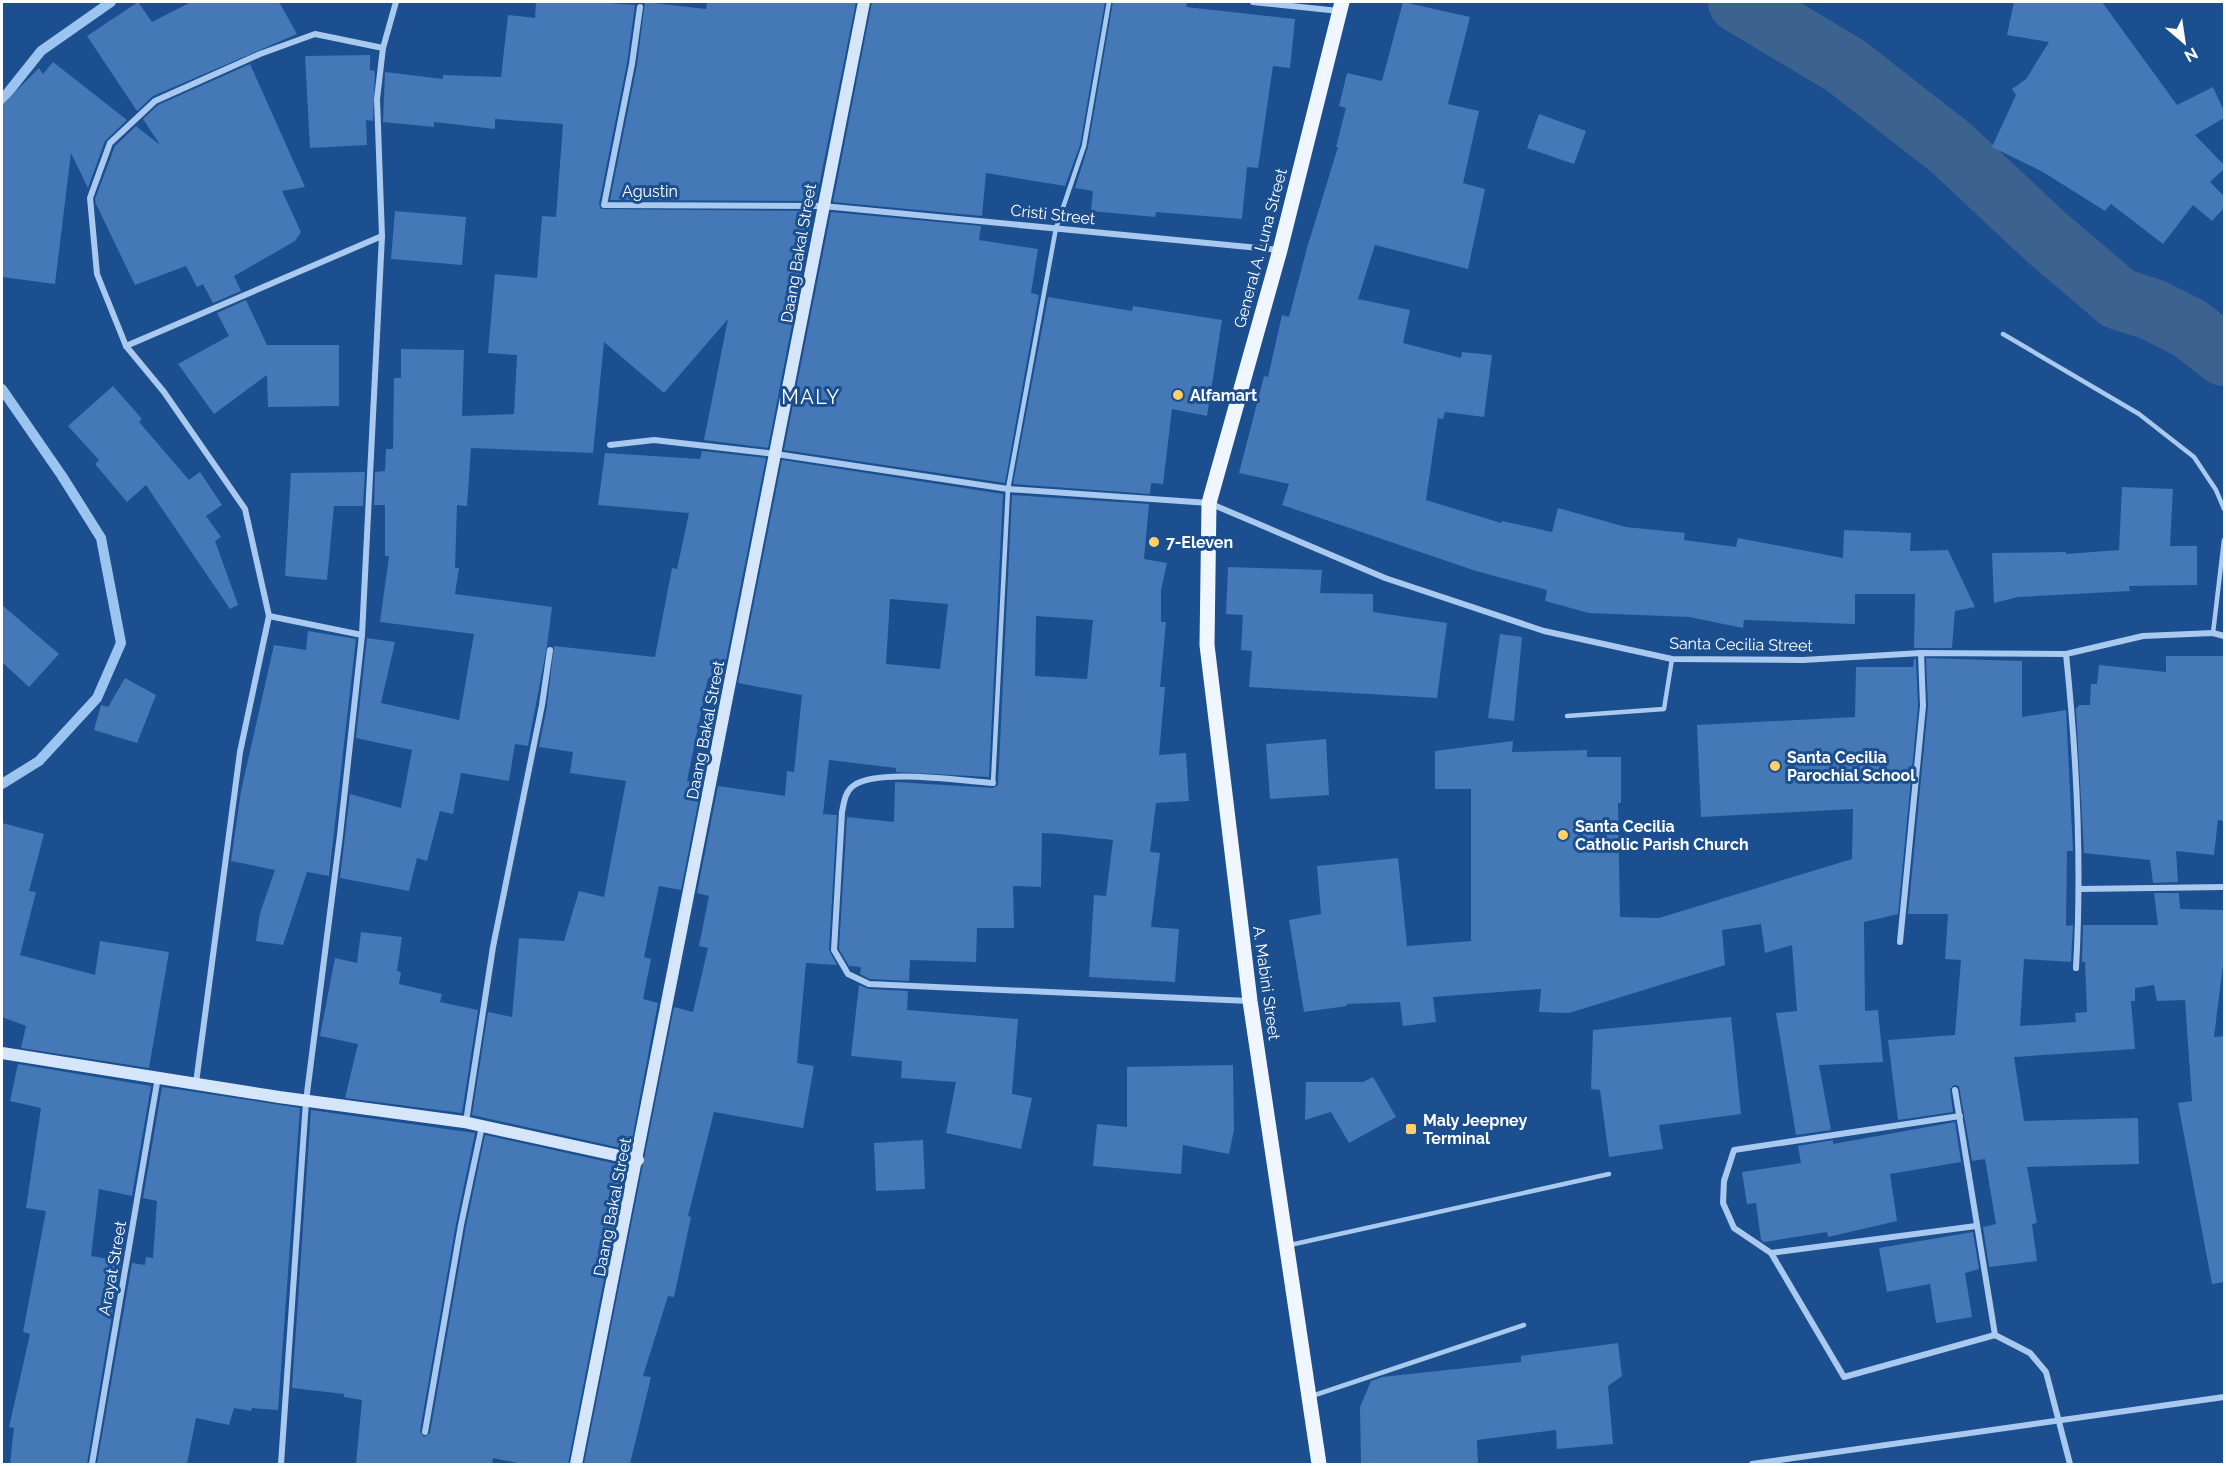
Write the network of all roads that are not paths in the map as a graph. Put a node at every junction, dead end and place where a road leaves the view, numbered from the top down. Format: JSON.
{"nodes":[{"id":1,"x":396,"y":2,"type":"edge"},
{"id":2,"x":864,"y":2,"type":"edge"},
{"id":3,"x":1108,"y":2,"type":"edge"},
{"id":4,"x":1253,"y":2,"type":"edge"},
{"id":5,"x":1341,"y":6,"type":"edge"},
{"id":6,"x":640,"y":7,"type":"dead end"},
{"id":7,"x":384,"y":48,"type":"junction"},
{"id":8,"x":823,"y":206,"type":"junction"},
{"id":9,"x":1056,"y":228,"type":"junction"},
{"id":10,"x":382,"y":237,"type":"junction"},
{"id":11,"x":1280,"y":250,"type":"junction"},
{"id":12,"x":2003,"y":334,"type":"dead end"},
{"id":13,"x":126,"y":346,"type":"junction"},
{"id":14,"x":610,"y":445,"type":"dead end"},
{"id":15,"x":776,"y":454,"type":"junction"},
{"id":16,"x":1008,"y":489,"type":"junction"},
{"id":17,"x":1209,"y":503,"type":"junction"},
{"id":18,"x":2224,"y":509,"type":"edge"},
{"id":19,"x":2224,"y":540,"type":"edge"},
{"id":20,"x":269,"y":615,"type":"junction"},
{"id":21,"x":2213,"y":633,"type":"junction"},
{"id":22,"x":362,"y":635,"type":"junction"},
{"id":23,"x":2224,"y":636,"type":"edge"},
{"id":24,"x":550,"y":650,"type":"dead end"},
{"id":25,"x":1921,"y":653,"type":"junction"},
{"id":26,"x":2067,"y":654,"type":"junction"},
{"id":27,"x":1672,"y":659,"type":"junction"},
{"id":28,"x":1567,"y":716,"type":"dead end"},
{"id":29,"x":993,"y":783,"type":"joint"},
{"id":30,"x":2224,"y":887,"type":"edge"},
{"id":31,"x":2080,"y":890,"type":"junction"},
{"id":32,"x":1900,"y":942,"type":"dead end"},
{"id":33,"x":2076,"y":968,"type":"dead end"},
{"id":34,"x":1251,"y":1001,"type":"junction"},
{"id":35,"x":2,"y":1053,"type":"edge"},
{"id":36,"x":158,"y":1076,"type":"junction"},
{"id":37,"x":196,"y":1083,"type":"junction"},
{"id":38,"x":1955,"y":1090,"type":"dead end"},
{"id":39,"x":306,"y":1101,"type":"junction"},
{"id":40,"x":1960,"y":1116,"type":"junction"},
{"id":41,"x":466,"y":1123,"type":"junction"},
{"id":42,"x":482,"y":1126,"type":"junction"},
{"id":43,"x":638,"y":1160,"type":"junction"},
{"id":44,"x":1609,"y":1174,"type":"dead end"},
{"id":45,"x":1976,"y":1226,"type":"junction"},
{"id":46,"x":1285,"y":1247,"type":"junction"},
{"id":47,"x":1771,"y":1253,"type":"junction"},
{"id":48,"x":1524,"y":1325,"type":"dead end"},
{"id":49,"x":1995,"y":1335,"type":"junction"},
{"id":50,"x":1309,"y":1396,"type":"junction"},
{"id":51,"x":2224,"y":1397,"type":"edge"},
{"id":52,"x":2060,"y":1420,"type":"junction"},
{"id":53,"x":425,"y":1432,"type":"dead end"},
{"id":54,"x":92,"y":1464,"type":"edge"},
{"id":55,"x":280,"y":1464,"type":"edge"},
{"id":56,"x":576,"y":1464,"type":"edge"},
{"id":57,"x":1318,"y":1464,"type":"edge"},
{"id":58,"x":1752,"y":1464,"type":"edge"},
{"id":59,"x":2070,"y":1464,"type":"edge"}],
"edges":[{"from":1,"to":7,"type":"street"},
{"from":2,"to":8,"type":"street","name":"Daang Bakal Street"},
{"from":3,"to":9,"type":"lane"},
{"from":4,"to":5,"type":"street"},
{"from":5,"to":11,"type":"main road","name":"General A. Luna Street"},
{"from":6,"to":8,"type":"street","name":"Agustin"},
{"from":7,"to":10,"type":"street"},
{"from":7,"to":13,"type":"street"},
{"from":8,"to":9,"type":"street","name":"Cristi Street"},
{"from":8,"to":15,"type":"street","name":"Daang Bakal Street"},
{"from":9,"to":11,"type":"street","name":"Cristi Street"},
{"from":9,"to":16,"type":"lane"},
{"from":10,"to":13,"type":"street"},
{"from":10,"to":22,"type":"street"},
{"from":11,"to":17,"type":"main road","name":"General A. Luna Street"},
{"from":12,"to":18,"type":"lane"},
{"from":13,"to":20,"type":"street"},
{"from":14,"to":15,"type":"street","name":"Santa Cecilia Street"},
{"from":15,"to":16,"type":"street","name":"Santa Cecilia Street"},
{"from":15,"to":43,"type":"street","name":"Daang Bakal Street"},
{"from":16,"to":17,"type":"street","name":"Santa Cecilia Street"},
{"from":16,"to":29,"type":"lane"},
{"from":17,"to":27,"type":"street","name":"Santa Cecilia Street"},
{"from":17,"to":34,"type":"main road","name":"A. Mabini Street"},
{"from":19,"to":21,"type":"lane"},
{"from":20,"to":22,"type":"street"},
{"from":20,"to":37,"type":"street"},
{"from":21,"to":23,"type":"street","name":"Santa Cecilia Street"},
{"from":21,"to":26,"type":"street","name":"Santa Cecilia Street"},
{"from":22,"to":39,"type":"street"},
{"from":24,"to":41,"type":"street"},
{"from":25,"to":26,"type":"street","name":"Santa Cecilia Street"},
{"from":25,"to":27,"type":"street","name":"Santa Cecilia Street"},
{"from":25,"to":32,"type":"street"},
{"from":26,"to":31,"type":"street"},
{"from":27,"to":28,"type":"lane"},
{"from":29,"to":34,"type":"street"},
{"from":30,"to":31,"type":"street"},
{"from":31,"to":33,"type":"street"},
{"from":34,"to":46,"type":"main road","name":"A. Mabini Street"},
{"from":35,"to":36,"type":"street"},
{"from":36,"to":37,"type":"street"},
{"from":36,"to":54,"type":"street","name":"Arayat Street"},
{"from":37,"to":39,"type":"street"},
{"from":38,"to":40,"type":"street"},
{"from":39,"to":41,"type":"street"},
{"from":39,"to":55,"type":"street"},
{"from":40,"to":45,"type":"street"},
{"from":40,"to":47,"type":"street"},
{"from":41,"to":42,"type":"street"},
{"from":42,"to":43,"type":"street"},
{"from":42,"to":53,"type":"street"},
{"from":43,"to":56,"type":"street","name":"Daang Bakal Street"},
{"from":44,"to":46,"type":"lane"},
{"from":45,"to":47,"type":"street"},
{"from":45,"to":49,"type":"street"},
{"from":46,"to":50,"type":"main road","name":"A. Mabini Street"},
{"from":47,"to":49,"type":"street"},
{"from":48,"to":50,"type":"lane"},
{"from":49,"to":52,"type":"street"},
{"from":50,"to":57,"type":"main road","name":"A. Mabini Street"},
{"from":51,"to":52,"type":"street"},
{"from":52,"to":58,"type":"street"},
{"from":52,"to":59,"type":"street"}]}
